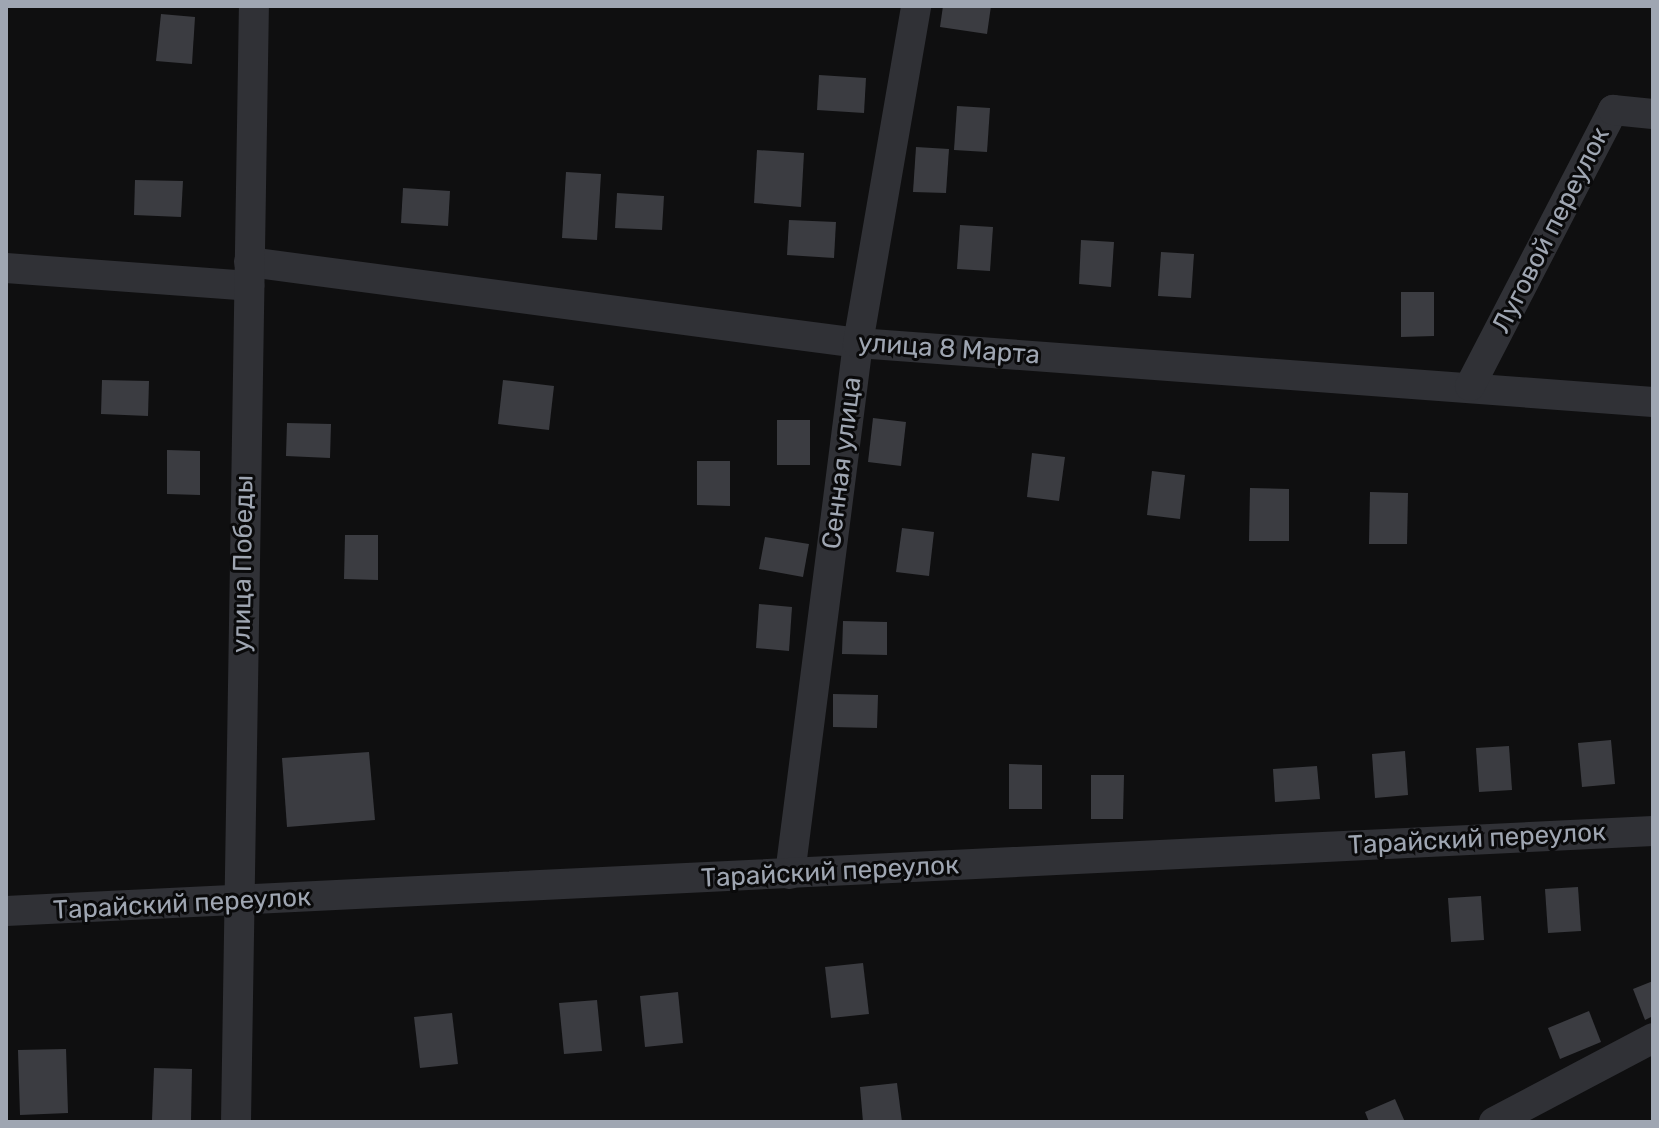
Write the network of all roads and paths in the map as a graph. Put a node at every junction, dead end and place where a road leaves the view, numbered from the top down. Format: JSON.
{"nodes":[{"id":1,"x":254,"y":6,"type":"edge"},
{"id":2,"x":916,"y":6,"type":"edge"},
{"id":3,"x":1653,"y":114,"type":"edge"},
{"id":4,"x":6,"y":268,"type":"edge"},
{"id":5,"x":249,"y":274,"type":"junction"},
{"id":6,"x":858,"y":343,"type":"junction"},
{"id":7,"x":1470,"y":386,"type":"junction"},
{"id":8,"x":1653,"y":402,"type":"edge"},
{"id":9,"x":1653,"y":831,"type":"edge"},
{"id":10,"x":790,"y":874,"type":"junction"},
{"id":11,"x":235,"y":902,"type":"junction"},
{"id":12,"x":6,"y":911,"type":"edge"},
{"id":13,"x":1653,"y":1038,"type":"edge"},
{"id":14,"x":236,"y":1122,"type":"edge"},
{"id":15,"x":1494,"y":1122,"type":"edge"}],
"edges":[{"from":1,"to":5,"type":"street","name":"улица Победы"},
{"from":2,"to":6,"type":"street","name":"Сенная улица"},
{"from":3,"to":7,"type":"street","name":"Луговой переулок"},
{"from":4,"to":5,"type":"street","name":"улица 8 Марта"},
{"from":5,"to":6,"type":"street","name":"улица 8 Марта"},
{"from":5,"to":11,"type":"street","name":"улица Победы"},
{"from":6,"to":7,"type":"street","name":"улица 8 Марта"},
{"from":6,"to":10,"type":"street","name":"Сенная улица"},
{"from":7,"to":8,"type":"street","name":"улица 8 Марта"},
{"from":9,"to":10,"type":"street","name":"Тарайский переулок"},
{"from":10,"to":11,"type":"street","name":"Тарайский переулок"},
{"from":11,"to":12,"type":"street","name":"Тарайский переулок"},
{"from":11,"to":14,"type":"street","name":"улица Победы"},
{"from":13,"to":15,"type":"street"}]}
